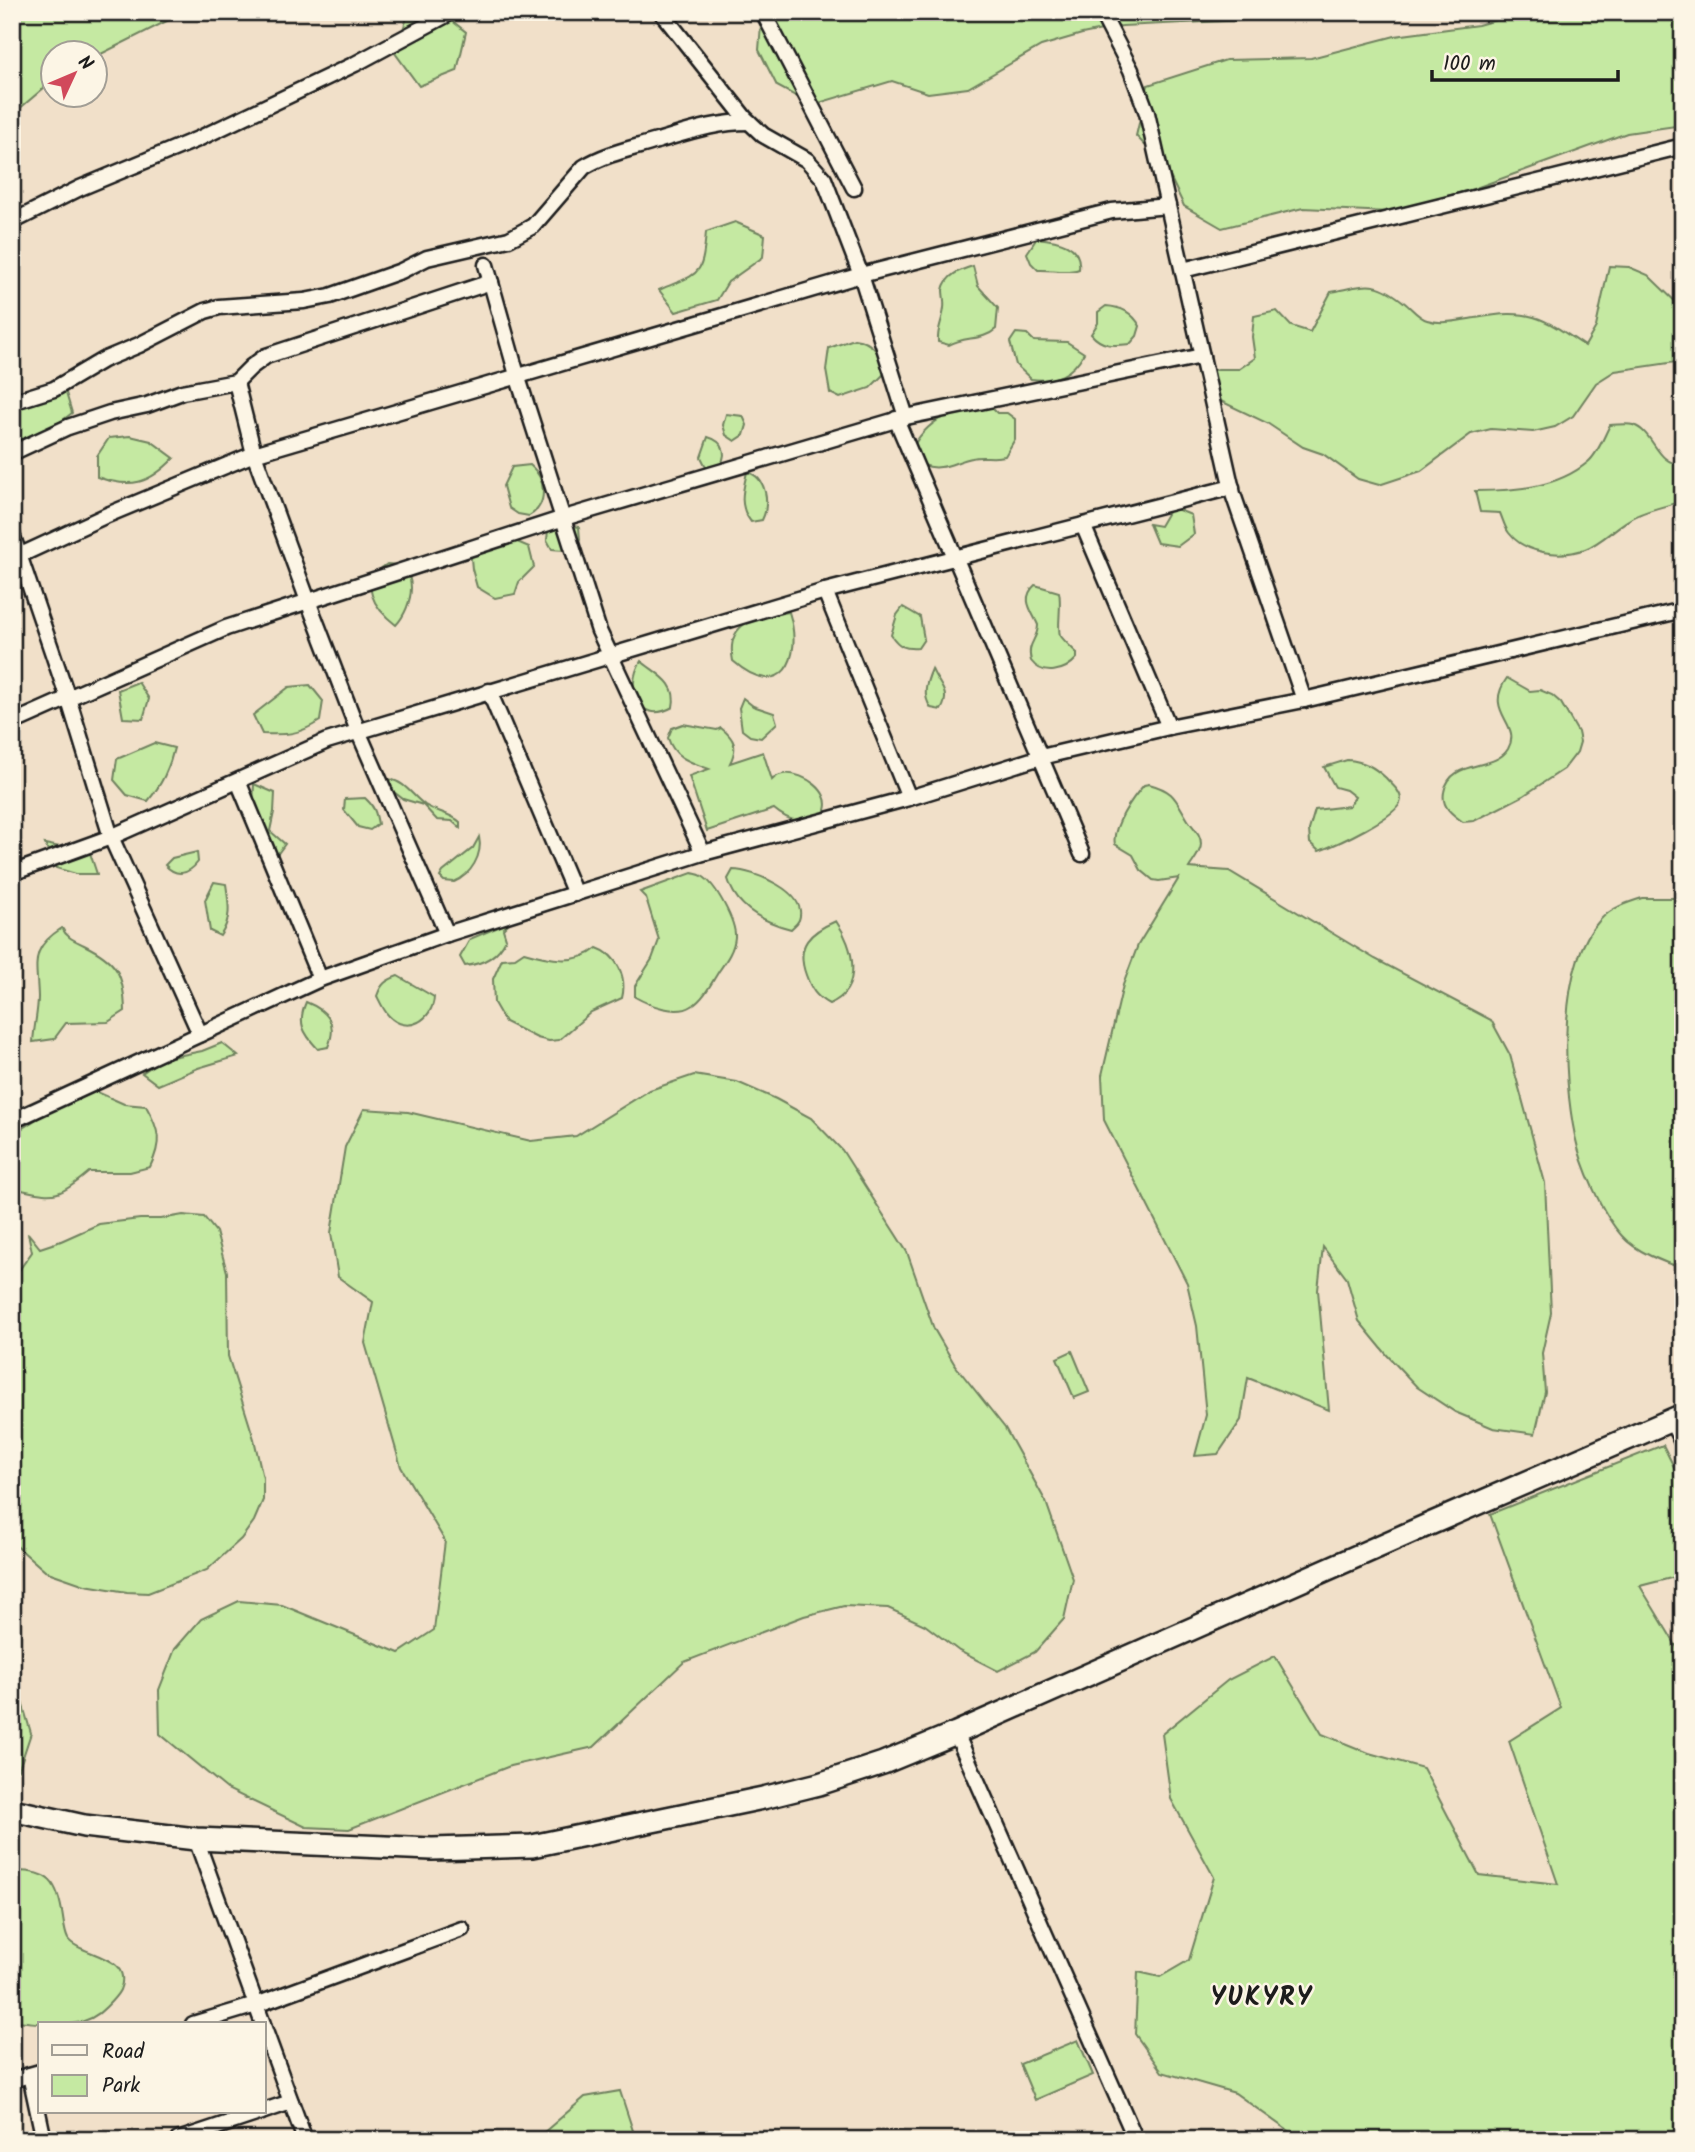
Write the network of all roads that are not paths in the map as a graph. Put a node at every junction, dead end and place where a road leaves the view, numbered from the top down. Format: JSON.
{"nodes":[{"id":1,"x":452,"y":12,"type":"edge"},
{"id":2,"x":661,"y":12,"type":"edge"},
{"id":3,"x":763,"y":12,"type":"edge"},
{"id":4,"x":1101,"y":12,"type":"edge"},
{"id":5,"x":749,"y":122,"type":"junction"},
{"id":6,"x":1683,"y":146,"type":"edge"},
{"id":7,"x":854,"y":188,"type":"dead end"},
{"id":8,"x":1168,"y":206,"type":"junction"},
{"id":9,"x":12,"y":222,"type":"edge"},
{"id":10,"x":486,"y":265,"type":"dead end"},
{"id":11,"x":1183,"y":270,"type":"junction"},
{"id":12,"x":861,"y":275,"type":"junction"},
{"id":13,"x":491,"y":282,"type":"junction"},
{"id":14,"x":1202,"y":356,"type":"junction"},
{"id":15,"x":517,"y":375,"type":"junction"},
{"id":16,"x":236,"y":382,"type":"junction"},
{"id":17,"x":12,"y":402,"type":"edge"},
{"id":18,"x":901,"y":418,"type":"junction"},
{"id":19,"x":12,"y":453,"type":"edge"},
{"id":20,"x":254,"y":454,"type":"junction"},
{"id":21,"x":1232,"y":487,"type":"junction"},
{"id":22,"x":564,"y":518,"type":"junction"},
{"id":23,"x":1083,"y":525,"type":"junction"},
{"id":24,"x":12,"y":534,"type":"edge"},
{"id":25,"x":16,"y":558,"type":"edge"},
{"id":26,"x":954,"y":558,"type":"junction"},
{"id":27,"x":825,"y":591,"type":"junction"},
{"id":28,"x":308,"y":601,"type":"junction"},
{"id":29,"x":1683,"y":610,"type":"edge"},
{"id":30,"x":610,"y":655,"type":"junction"},
{"id":31,"x":489,"y":691,"type":"junction"},
{"id":32,"x":67,"y":698,"type":"junction"},
{"id":33,"x":1304,"y":700,"type":"junction"},
{"id":34,"x":12,"y":723,"type":"edge"},
{"id":35,"x":1169,"y":727,"type":"junction"},
{"id":36,"x":358,"y":731,"type":"junction"},
{"id":37,"x":1041,"y":757,"type":"junction"},
{"id":38,"x":238,"y":780,"type":"junction"},
{"id":39,"x":909,"y":798,"type":"junction"},
{"id":40,"x":111,"y":837,"type":"junction"},
{"id":41,"x":703,"y":853,"type":"junction"},
{"id":42,"x":1082,"y":854,"type":"dead end"},
{"id":43,"x":12,"y":873,"type":"edge"},
{"id":44,"x":575,"y":894,"type":"junction"},
{"id":45,"x":447,"y":934,"type":"junction"},
{"id":46,"x":320,"y":979,"type":"junction"},
{"id":47,"x":200,"y":1034,"type":"junction"},
{"id":48,"x":12,"y":1121,"type":"edge"},
{"id":49,"x":1677,"y":1418,"type":"edge"},
{"id":50,"x":1683,"y":1444,"type":"edge"},
{"id":51,"x":956,"y":1733,"type":"junction"},
{"id":52,"x":12,"y":1810,"type":"edge"},
{"id":53,"x":196,"y":1839,"type":"junction"},
{"id":54,"x":462,"y":1929,"type":"dead end"},
{"id":55,"x":256,"y":2004,"type":"junction"},
{"id":56,"x":199,"y":2022,"type":"edge"},
{"id":57,"x":263,"y":2022,"type":"edge"},
{"id":58,"x":266,"y":2032,"type":"edge"},
{"id":59,"x":35,"y":2073,"type":"edge"},
{"id":60,"x":12,"y":2080,"type":"edge"},
{"id":61,"x":38,"y":2095,"type":"edge"},
{"id":62,"x":291,"y":2102,"type":"junction"},
{"id":63,"x":266,"y":2110,"type":"edge"},
{"id":64,"x":41,"y":2114,"type":"edge"},
{"id":65,"x":254,"y":2114,"type":"edge"},
{"id":66,"x":44,"y":2140,"type":"edge"},
{"id":67,"x":178,"y":2140,"type":"edge"},
{"id":68,"x":305,"y":2140,"type":"edge"},
{"id":69,"x":1136,"y":2140,"type":"edge"}],
"edges":[{"from":1,"to":9,"type":"street"},
{"from":2,"to":5,"type":"street"},
{"from":3,"to":7,"type":"street"},
{"from":4,"to":8,"type":"street"},
{"from":5,"to":12,"type":"street"},
{"from":5,"to":17,"type":"street"},
{"from":6,"to":11,"type":"street"},
{"from":8,"to":11,"type":"street"},
{"from":8,"to":12,"type":"street"},
{"from":10,"to":13,"type":"street"},
{"from":11,"to":14,"type":"street"},
{"from":12,"to":15,"type":"street"},
{"from":12,"to":18,"type":"street"},
{"from":13,"to":15,"type":"street"},
{"from":13,"to":16,"type":"street"},
{"from":14,"to":18,"type":"street"},
{"from":14,"to":21,"type":"street"},
{"from":15,"to":20,"type":"street"},
{"from":15,"to":22,"type":"street"},
{"from":16,"to":19,"type":"street"},
{"from":16,"to":20,"type":"street"},
{"from":18,"to":22,"type":"street"},
{"from":18,"to":26,"type":"street"},
{"from":20,"to":25,"type":"street"},
{"from":20,"to":28,"type":"street"},
{"from":21,"to":23,"type":"street"},
{"from":21,"to":33,"type":"street"},
{"from":22,"to":28,"type":"street"},
{"from":22,"to":30,"type":"street"},
{"from":23,"to":26,"type":"street"},
{"from":23,"to":35,"type":"street"},
{"from":24,"to":25,"type":"street"},
{"from":25,"to":32,"type":"street"},
{"from":26,"to":27,"type":"street"},
{"from":26,"to":37,"type":"street"},
{"from":27,"to":30,"type":"street"},
{"from":27,"to":39,"type":"street"},
{"from":28,"to":32,"type":"street"},
{"from":28,"to":36,"type":"street"},
{"from":29,"to":33,"type":"street"},
{"from":30,"to":31,"type":"street"},
{"from":30,"to":41,"type":"street"},
{"from":31,"to":36,"type":"street"},
{"from":31,"to":44,"type":"street"},
{"from":32,"to":34,"type":"street"},
{"from":32,"to":40,"type":"street"},
{"from":33,"to":35,"type":"street"},
{"from":35,"to":37,"type":"street"},
{"from":36,"to":38,"type":"street"},
{"from":36,"to":45,"type":"street"},
{"from":37,"to":39,"type":"street"},
{"from":37,"to":42,"type":"street"},
{"from":38,"to":40,"type":"street"},
{"from":38,"to":46,"type":"street"},
{"from":39,"to":41,"type":"street"},
{"from":40,"to":43,"type":"street"},
{"from":40,"to":47,"type":"street"},
{"from":41,"to":44,"type":"street"},
{"from":44,"to":45,"type":"street"},
{"from":45,"to":46,"type":"street"},
{"from":46,"to":47,"type":"street"},
{"from":47,"to":48,"type":"street"},
{"from":49,"to":50,"type":"street"},
{"from":49,"to":51,"type":"street"},
{"from":51,"to":53,"type":"street"},
{"from":51,"to":69,"type":"street"},
{"from":52,"to":53,"type":"street"},
{"from":53,"to":55,"type":"street"},
{"from":54,"to":55,"type":"street"},
{"from":55,"to":56,"type":"street"},
{"from":55,"to":57,"type":"street"},
{"from":58,"to":62,"type":"street"},
{"from":59,"to":60,"type":"street"},
{"from":59,"to":61,"type":"street"},
{"from":62,"to":63,"type":"street"},
{"from":62,"to":68,"type":"street"},
{"from":64,"to":66,"type":"street"},
{"from":65,"to":67,"type":"street"}]}
